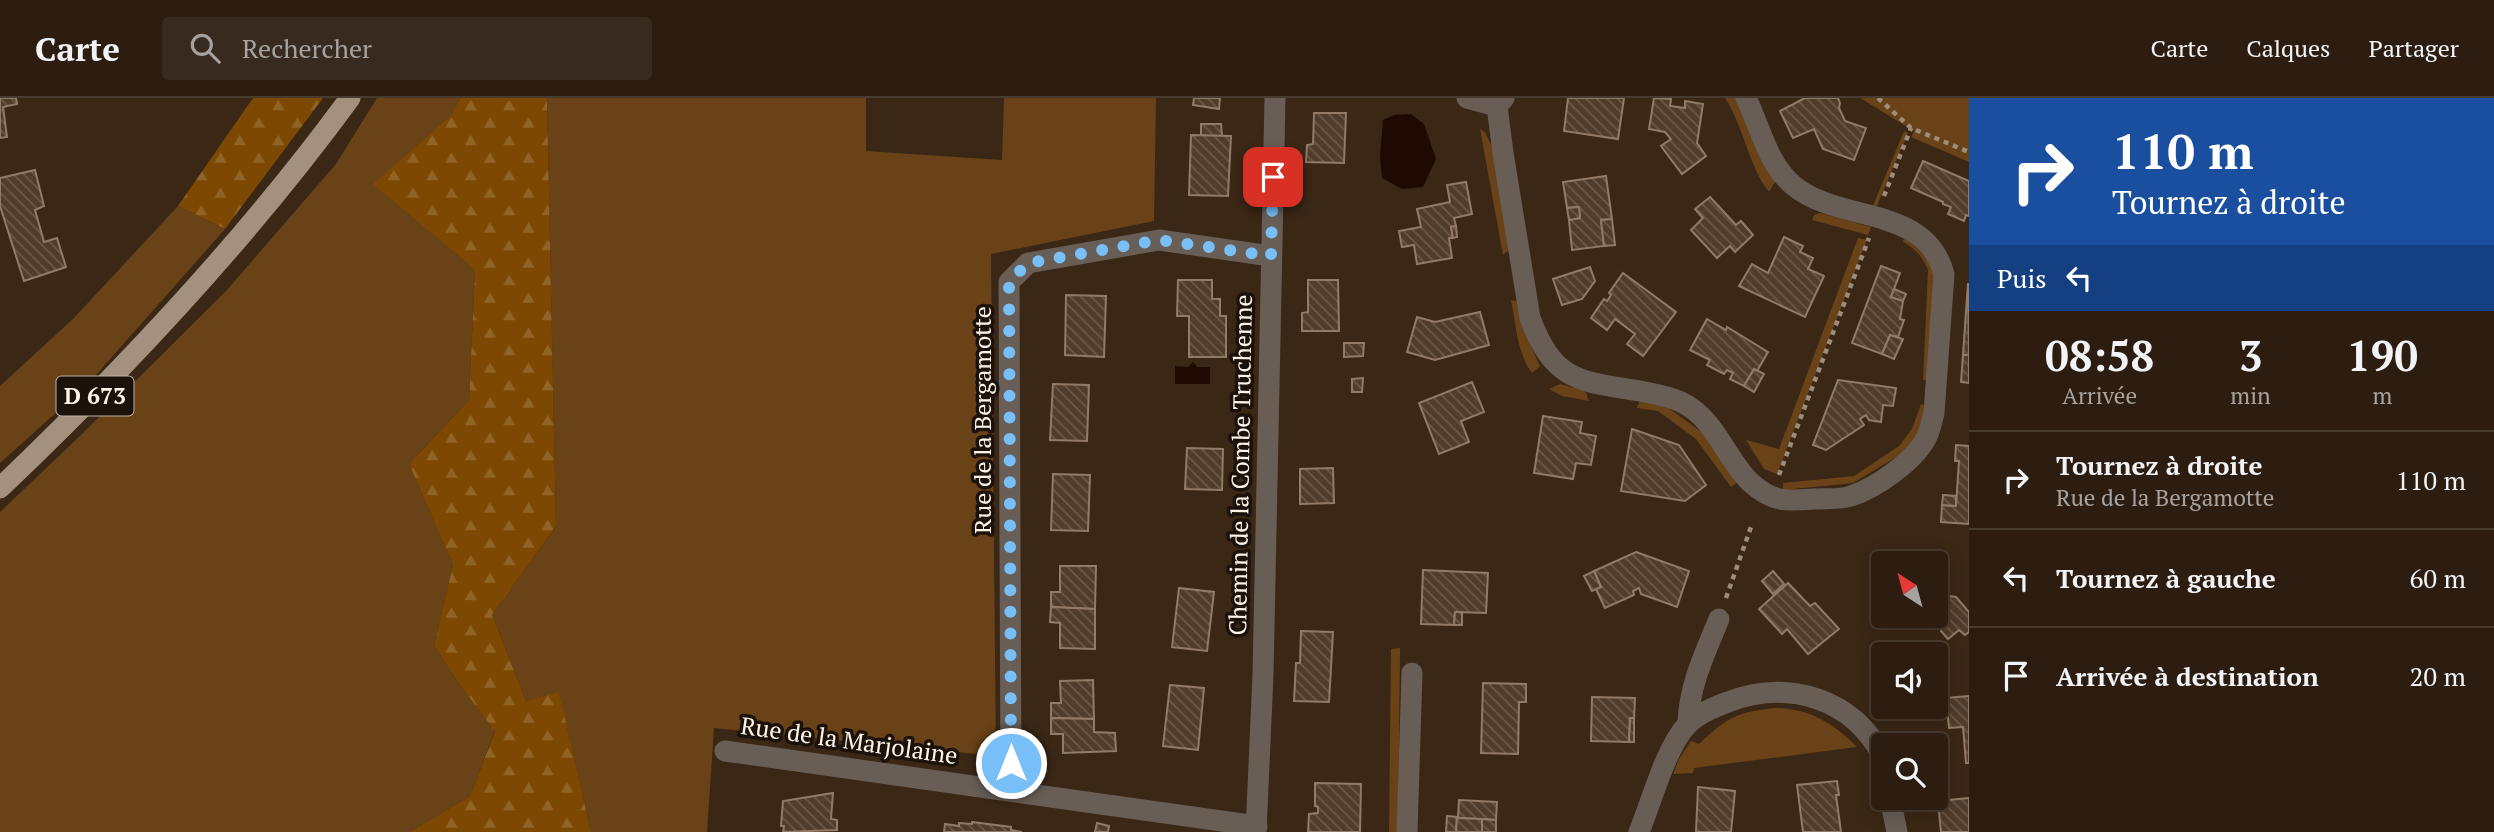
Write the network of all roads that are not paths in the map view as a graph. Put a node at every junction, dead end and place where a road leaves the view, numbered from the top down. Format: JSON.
{"nodes":[{"id":1,"x":349,"y":98,"type":"edge"},
{"id":2,"x":1275,"y":98,"type":"edge"},
{"id":3,"x":1466,"y":98,"type":"edge"},
{"id":4,"x":1746,"y":98,"type":"edge"},
{"id":5,"x":1501,"y":102,"type":"edge"},
{"id":6,"x":1271,"y":256,"type":"junction"},
{"id":7,"x":0,"y":488,"type":"edge"},
{"id":8,"x":1718,"y":619,"type":"road end"},
{"id":9,"x":1412,"y":673,"type":"dead end"},
{"id":10,"x":1688,"y":723,"type":"junction"},
{"id":11,"x":1871,"y":739,"type":"edge"},
{"id":12,"x":725,"y":751,"type":"dead end"},
{"id":13,"x":1011,"y":790,"type":"junction"},
{"id":14,"x":1892,"y":810,"type":"edge"},
{"id":15,"x":1257,"y":829,"type":"edge"},
{"id":16,"x":1407,"y":832,"type":"edge"},
{"id":17,"x":1639,"y":832,"type":"edge"},
{"id":18,"x":1897,"y":832,"type":"edge"}],
"edges":[{"from":1,"to":7,"type":"main road","number":"D 673"},
{"from":2,"to":6,"type":"street","name":"Chemin de la Combe Truchenne"},
{"from":3,"to":5,"type":"street"},
{"from":4,"to":5,"type":"street"},
{"from":6,"to":13,"type":"street","name":"Rue de la Bergamotte"},
{"from":6,"to":15,"type":"street","name":"Chemin de la Combe Truchenne"},
{"from":8,"to":10,"type":"street"},
{"from":9,"to":16,"type":"street"},
{"from":10,"to":11,"type":"street"},
{"from":10,"to":17,"type":"street"},
{"from":12,"to":13,"type":"street","name":"Rue de la Marjolaine"},
{"from":13,"to":15,"type":"street","name":"Rue de la Marjolaine"},
{"from":14,"to":18,"type":"street"}]}
